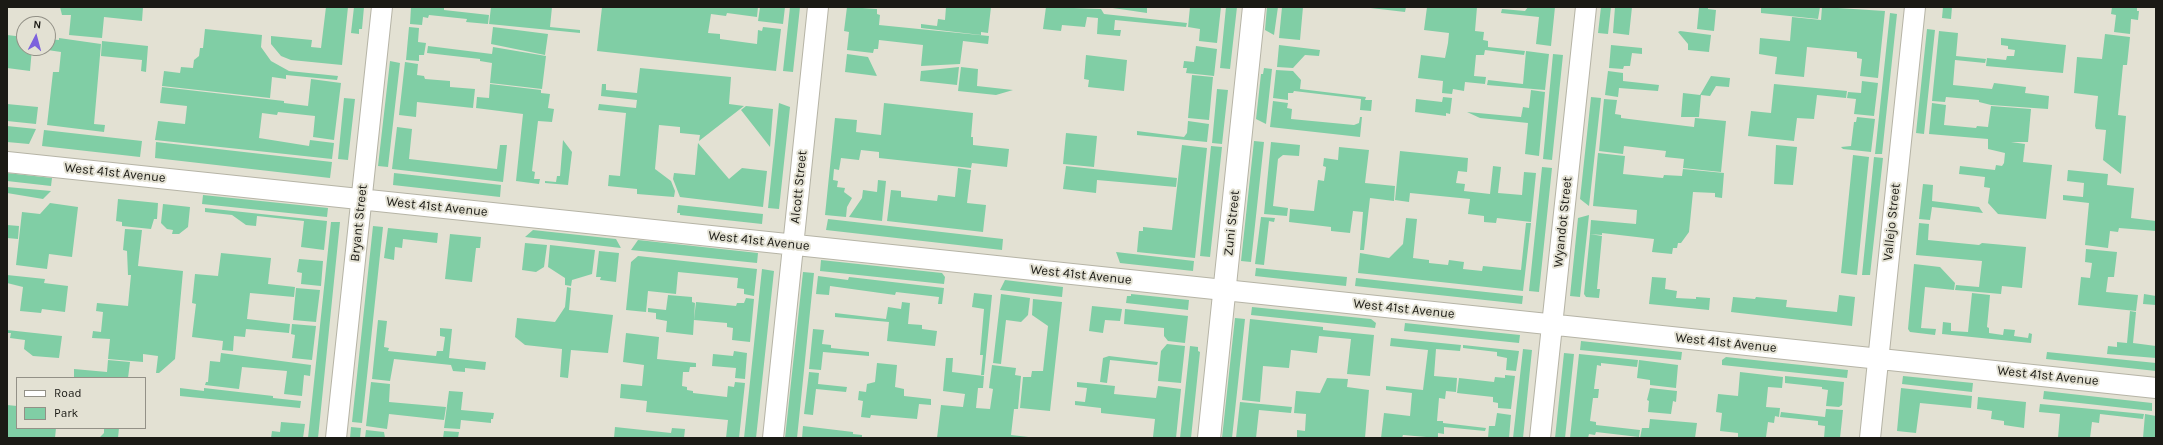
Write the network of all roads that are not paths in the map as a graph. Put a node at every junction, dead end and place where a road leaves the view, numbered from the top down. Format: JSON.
{"nodes":[{"id":1,"x":382,"y":7,"type":"edge"},
{"id":2,"x":818,"y":7,"type":"edge"},
{"id":3,"x":1254,"y":7,"type":"edge"},
{"id":4,"x":1586,"y":7,"type":"edge"},
{"id":5,"x":1915,"y":7,"type":"edge"},
{"id":6,"x":7,"y":162,"type":"edge"},
{"id":7,"x":362,"y":199,"type":"junction"},
{"id":8,"x":793,"y":244,"type":"junction"},
{"id":9,"x":1225,"y":290,"type":"junction"},
{"id":10,"x":1552,"y":324,"type":"junction"},
{"id":11,"x":1878,"y":359,"type":"junction"},
{"id":12,"x":2156,"y":388,"type":"edge"},
{"id":13,"x":336,"y":438,"type":"edge"},
{"id":14,"x":773,"y":438,"type":"edge"},
{"id":15,"x":1210,"y":438,"type":"edge"},
{"id":16,"x":1540,"y":438,"type":"edge"},
{"id":17,"x":1870,"y":438,"type":"edge"}],
"edges":[{"from":1,"to":7,"type":"street","name":"Bryant Street"},
{"from":2,"to":8,"type":"street","name":"Alcott Street"},
{"from":3,"to":9,"type":"street","name":"Zuni Street"},
{"from":4,"to":10,"type":"street","name":"Wyandot Street"},
{"from":5,"to":11,"type":"street","name":"Vallejo Street"},
{"from":6,"to":7,"type":"street","name":"West 41st Avenue"},
{"from":7,"to":8,"type":"street","name":"West 41st Avenue"},
{"from":7,"to":13,"type":"street","name":"Bryant Street"},
{"from":8,"to":9,"type":"street","name":"West 41st Avenue"},
{"from":8,"to":14,"type":"street","name":"Alcott Street"},
{"from":9,"to":10,"type":"street","name":"West 41st Avenue"},
{"from":9,"to":15,"type":"street","name":"Zuni Street"},
{"from":10,"to":11,"type":"street","name":"West 41st Avenue"},
{"from":10,"to":16,"type":"street","name":"Wyandot Street"},
{"from":11,"to":12,"type":"street","name":"West 41st Avenue"},
{"from":11,"to":17,"type":"street","name":"Vallejo Street"}]}
